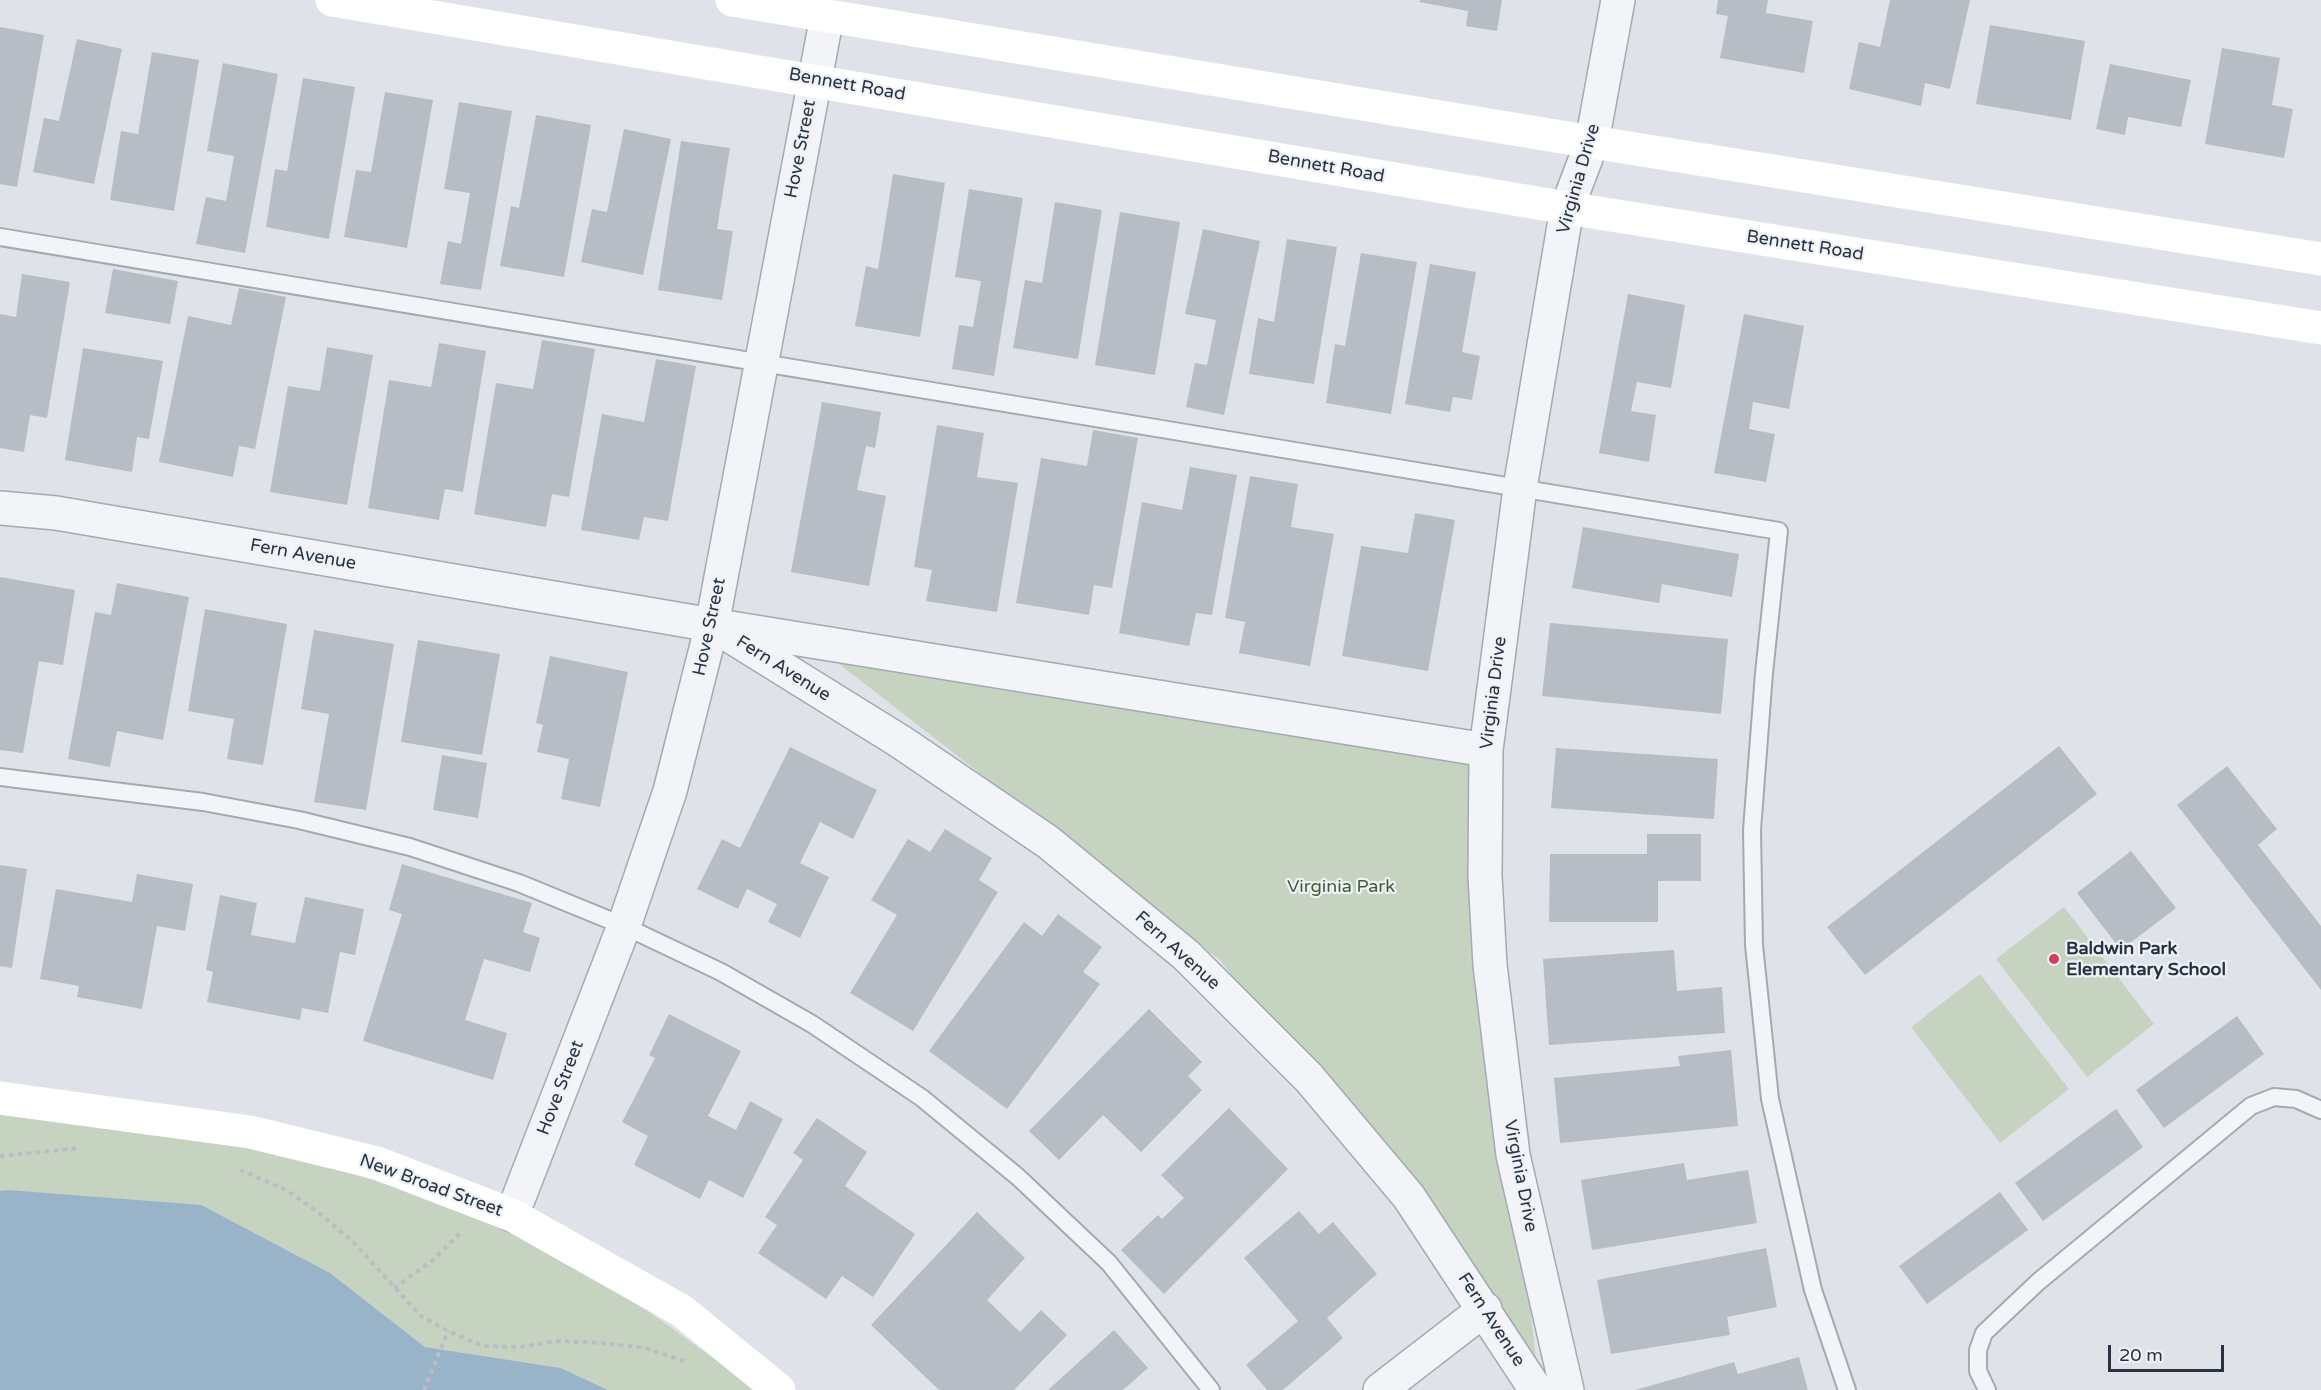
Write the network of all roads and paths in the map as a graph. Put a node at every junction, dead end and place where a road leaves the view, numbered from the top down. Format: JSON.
{"nodes":[{"id":1,"x":332,"y":0,"type":"edge"},
{"id":2,"x":732,"y":0,"type":"edge"},
{"id":3,"x":1618,"y":0,"type":"edge"},
{"id":4,"x":827,"y":16,"type":"junction"},
{"id":5,"x":814,"y":80,"type":"junction"},
{"id":6,"x":1592,"y":142,"type":"junction"},
{"id":7,"x":1567,"y":208,"type":"junction"},
{"id":8,"x":0,"y":237,"type":"edge"},
{"id":9,"x":2321,"y":259,"type":"edge"},
{"id":10,"x":2321,"y":328,"type":"edge"},
{"id":11,"x":761,"y":364,"type":"junction"},
{"id":12,"x":1520,"y":488,"type":"junction"},
{"id":13,"x":0,"y":507,"type":"edge"},
{"id":14,"x":712,"y":625,"type":"junction"},
{"id":15,"x":1486,"y":750,"type":"junction"},
{"id":16,"x":0,"y":777,"type":"edge"},
{"id":17,"x":624,"y":926,"type":"junction"},
{"id":18,"x":0,"y":1098,"type":"edge"},
{"id":19,"x":2321,"y":1110,"type":"edge"},
{"id":20,"x":87,"y":1147,"type":"dead end"},
{"id":21,"x":0,"y":1156,"type":"edge"},
{"id":22,"x":238,"y":1169,"type":"dead end"},
{"id":23,"x":480,"y":1202,"type":"junction"},
{"id":24,"x":512,"y":1215,"type":"junction"},
{"id":25,"x":394,"y":1288,"type":"junction"},
{"id":26,"x":1485,"y":1309,"type":"junction"},
{"id":27,"x":448,"y":1331,"type":"junction"},
{"id":28,"x":690,"y":1364,"type":"dead end"},
{"id":29,"x":424,"y":1390,"type":"edge"},
{"id":30,"x":778,"y":1390,"type":"edge"},
{"id":31,"x":1211,"y":1390,"type":"edge"},
{"id":32,"x":1380,"y":1390,"type":"edge"},
{"id":33,"x":1536,"y":1390,"type":"edge"},
{"id":34,"x":1567,"y":1390,"type":"edge"},
{"id":35,"x":1847,"y":1390,"type":"edge"},
{"id":36,"x":1987,"y":1390,"type":"edge"}],
"edges":[{"from":1,"to":5,"type":"street","name":"Bennett Road"},
{"from":2,"to":4,"type":"street"},
{"from":3,"to":6,"type":"street","name":"Virginia Drive"},
{"from":4,"to":5,"type":"street","name":"Hove Street"},
{"from":4,"to":6,"type":"street"},
{"from":5,"to":7,"type":"street","name":"Bennett Road"},
{"from":5,"to":11,"type":"street","name":"Hove Street"},
{"from":6,"to":7,"type":"street","name":"Virginia Drive"},
{"from":6,"to":9,"type":"street"},
{"from":7,"to":10,"type":"street","name":"Bennett Road"},
{"from":7,"to":12,"type":"street","name":"Virginia Drive"},
{"from":8,"to":11,"type":"lane"},
{"from":11,"to":12,"type":"lane"},
{"from":11,"to":14,"type":"street","name":"Hove Street"},
{"from":12,"to":15,"type":"street","name":"Virginia Drive"},
{"from":12,"to":35,"type":"lane"},
{"from":13,"to":14,"type":"street","name":"Fern Avenue"},
{"from":14,"to":15,"type":"street","name":"Fern Avenue"},
{"from":14,"to":17,"type":"street","name":"Hove Street"},
{"from":14,"to":26,"type":"street","name":"Fern Avenue"},
{"from":15,"to":34,"type":"street","name":"Virginia Drive"},
{"from":16,"to":17,"type":"lane"},
{"from":17,"to":24,"type":"street","name":"Hove Street"},
{"from":17,"to":31,"type":"lane"},
{"from":18,"to":23,"type":"street","name":"New Broad Street"},
{"from":19,"to":36,"type":"lane"},
{"from":20,"to":21,"type":"path"},
{"from":22,"to":25,"type":"path"},
{"from":23,"to":24,"type":"street","name":"New Broad Street"},
{"from":23,"to":25,"type":"path"},
{"from":24,"to":30,"type":"street","name":"New Broad Street"},
{"from":25,"to":27,"type":"path"},
{"from":26,"to":32,"type":"street"},
{"from":26,"to":33,"type":"street","name":"Fern Avenue"},
{"from":27,"to":28,"type":"path"},
{"from":27,"to":29,"type":"path"}]}
